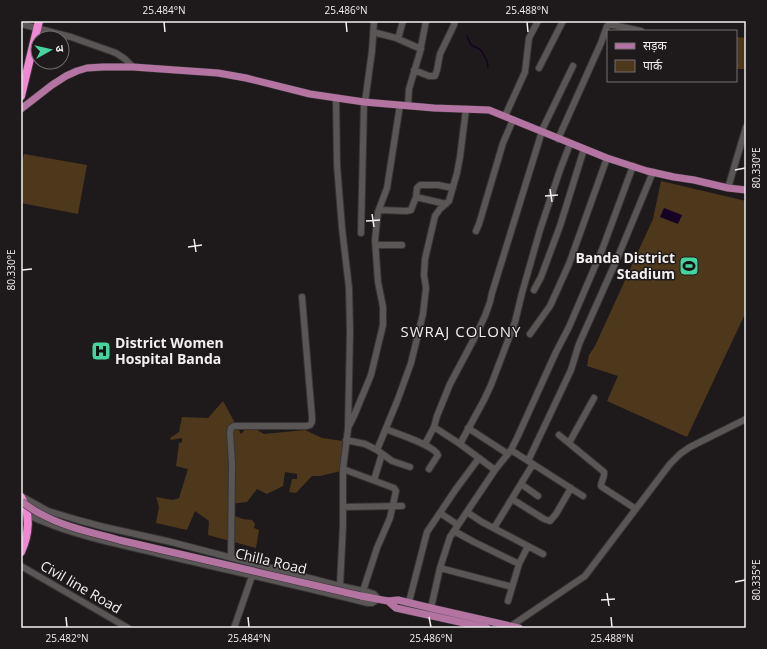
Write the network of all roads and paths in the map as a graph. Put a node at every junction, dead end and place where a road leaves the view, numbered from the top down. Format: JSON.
{"nodes":[{"id":1,"x":374,"y":21,"type":"edge"},
{"id":2,"x":403,"y":21,"type":"edge"},
{"id":3,"x":426,"y":21,"type":"edge"},
{"id":4,"x":455,"y":21,"type":"edge"},
{"id":5,"x":538,"y":21,"type":"edge"},
{"id":6,"x":563,"y":21,"type":"edge"},
{"id":7,"x":21,"y":24,"type":"edge"},
{"id":8,"x":39,"y":24,"type":"edge"},
{"id":9,"x":636,"y":30,"type":"edge"},
{"id":10,"x":373,"y":32,"type":"junction"},
{"id":11,"x":398,"y":39,"type":"junction"},
{"id":12,"x":421,"y":49,"type":"junction"},
{"id":13,"x":573,"y":66,"type":"dead end"},
{"id":14,"x":133,"y":67,"type":"junction"},
{"id":15,"x":539,"y":68,"type":"dead end"},
{"id":16,"x":414,"y":70,"type":"junction"},
{"id":17,"x":21,"y":96,"type":"edge"},
{"id":18,"x":336,"y":98,"type":"junction"},
{"id":19,"x":365,"y":102,"type":"junction"},
{"id":20,"x":404,"y":105,"type":"junction"},
{"id":21,"x":21,"y":109,"type":"edge"},
{"id":22,"x":466,"y":109,"type":"junction"},
{"id":23,"x":505,"y":116,"type":"junction"},
{"id":24,"x":513,"y":120,"type":"junction"},
{"id":25,"x":746,"y":127,"type":"edge"},
{"id":26,"x":542,"y":132,"type":"junction"},
{"id":27,"x":558,"y":139,"type":"junction"},
{"id":28,"x":570,"y":144,"type":"junction"},
{"id":29,"x":584,"y":149,"type":"junction"},
{"id":30,"x":607,"y":158,"type":"junction"},
{"id":31,"x":633,"y":166,"type":"junction"},
{"id":32,"x":653,"y":172,"type":"junction"},
{"id":33,"x":453,"y":188,"type":"junction"},
{"id":34,"x":728,"y":188,"type":"junction"},
{"id":35,"x":746,"y":190,"type":"edge"},
{"id":36,"x":416,"y":196,"type":"junction"},
{"id":37,"x":446,"y":204,"type":"junction"},
{"id":38,"x":379,"y":210,"type":"junction"},
{"id":39,"x":476,"y":231,"type":"dead end"},
{"id":40,"x":361,"y":233,"type":"dead end"},
{"id":41,"x":376,"y":245,"type":"junction"},
{"id":42,"x":402,"y":245,"type":"dead end"},
{"id":43,"x":534,"y":290,"type":"dead end"},
{"id":44,"x":302,"y":297,"type":"dead end"},
{"id":45,"x":530,"y":334,"type":"dead end"},
{"id":46,"x":594,"y":398,"type":"dead end"},
{"id":47,"x":746,"y":419,"type":"edge"},
{"id":48,"x":434,"y":427,"type":"junction"},
{"id":49,"x":468,"y":428,"type":"junction"},
{"id":50,"x":348,"y":429,"type":"junction"},
{"id":51,"x":386,"y":429,"type":"junction"},
{"id":52,"x":559,"y":435,"type":"dead end"},
{"id":53,"x":346,"y":440,"type":"junction"},
{"id":54,"x":569,"y":443,"type":"junction"},
{"id":55,"x":425,"y":444,"type":"junction"},
{"id":56,"x":460,"y":444,"type":"junction"},
{"id":57,"x":377,"y":450,"type":"junction"},
{"id":58,"x":510,"y":452,"type":"junction"},
{"id":59,"x":382,"y":454,"type":"junction"},
{"id":60,"x":479,"y":458,"type":"junction"},
{"id":61,"x":530,"y":462,"type":"junction"},
{"id":62,"x":410,"y":467,"type":"dead end"},
{"id":63,"x":343,"y":469,"type":"junction"},
{"id":64,"x":429,"y":470,"type":"dead end"},
{"id":65,"x":495,"y":470,"type":"junction"},
{"id":66,"x":374,"y":480,"type":"junction"},
{"id":67,"x":521,"y":484,"type":"junction"},
{"id":68,"x":572,"y":488,"type":"junction"},
{"id":69,"x":538,"y":496,"type":"dead end"},
{"id":70,"x":583,"y":496,"type":"dead end"},
{"id":71,"x":21,"y":499,"type":"edge"},
{"id":72,"x":512,"y":499,"type":"junction"},
{"id":73,"x":392,"y":506,"type":"junction"},
{"id":74,"x":402,"y":506,"type":"dead end"},
{"id":75,"x":343,"y":507,"type":"junction"},
{"id":76,"x":636,"y":509,"type":"junction"},
{"id":77,"x":467,"y":512,"type":"junction"},
{"id":78,"x":440,"y":513,"type":"junction"},
{"id":79,"x":28,"y":515,"type":"junction"},
{"id":80,"x":458,"y":525,"type":"junction"},
{"id":81,"x":494,"y":528,"type":"junction"},
{"id":82,"x":454,"y":531,"type":"junction"},
{"id":83,"x":528,"y":546,"type":"junction"},
{"id":84,"x":21,"y":552,"type":"edge"},
{"id":85,"x":543,"y":554,"type":"dead end"},
{"id":86,"x":231,"y":557,"type":"junction"},
{"id":87,"x":519,"y":564,"type":"junction"},
{"id":88,"x":21,"y":566,"type":"edge"},
{"id":89,"x":440,"y":568,"type":"junction"},
{"id":90,"x":252,"y":576,"type":"junction"},
{"id":91,"x":340,"y":586,"type":"junction"},
{"id":92,"x":512,"y":587,"type":"junction"},
{"id":93,"x":362,"y":593,"type":"junction"},
{"id":94,"x":378,"y":599,"type":"junction"},
{"id":95,"x":508,"y":601,"type":"dead end"},
{"id":96,"x":388,"y":602,"type":"junction"},
{"id":97,"x":409,"y":602,"type":"junction"},
{"id":98,"x":431,"y":608,"type":"junction"},
{"id":99,"x":483,"y":626,"type":"edge"},
{"id":100,"x":510,"y":626,"type":"junction"},
{"id":101,"x":128,"y":628,"type":"edge"},
{"id":102,"x":234,"y":628,"type":"edge"},
{"id":103,"x":519,"y":628,"type":"edge"}],
"edges":[{"from":1,"to":10,"type":"street"},
{"from":2,"to":11,"type":"street"},
{"from":3,"to":12,"type":"street"},
{"from":4,"to":16,"type":"street"},
{"from":5,"to":23,"type":"street"},
{"from":6,"to":15,"type":"street"},
{"from":7,"to":8,"type":"street"},
{"from":8,"to":14,"type":"street"},
{"from":8,"to":17,"type":"highway"},
{"from":9,"to":27,"type":"street"},
{"from":10,"to":11,"type":"street"},
{"from":10,"to":19,"type":"street"},
{"from":11,"to":12,"type":"street"},
{"from":12,"to":16,"type":"street"},
{"from":13,"to":26,"type":"street"},
{"from":14,"to":18,"type":"main road"},
{"from":14,"to":21,"type":"main road"},
{"from":16,"to":20,"type":"street"},
{"from":18,"to":19,"type":"main road"},
{"from":18,"to":50,"type":"street"},
{"from":19,"to":20,"type":"main road"},
{"from":19,"to":40,"type":"street"},
{"from":20,"to":22,"type":"main road"},
{"from":20,"to":38,"type":"street"},
{"from":22,"to":23,"type":"main road"},
{"from":22,"to":33,"type":"street"},
{"from":23,"to":24,"type":"main road"},
{"from":24,"to":26,"type":"main road"},
{"from":24,"to":39,"type":"street"},
{"from":25,"to":34,"type":"street"},
{"from":26,"to":27,"type":"main road"},
{"from":26,"to":48,"type":"street"},
{"from":27,"to":28,"type":"main road"},
{"from":28,"to":29,"type":"main road"},
{"from":28,"to":49,"type":"street"},
{"from":29,"to":30,"type":"main road"},
{"from":29,"to":43,"type":"street"},
{"from":30,"to":31,"type":"main road"},
{"from":30,"to":45,"type":"street"},
{"from":31,"to":32,"type":"main road"},
{"from":31,"to":58,"type":"street"},
{"from":32,"to":34,"type":"main road"},
{"from":32,"to":61,"type":"street"},
{"from":33,"to":36,"type":"street"},
{"from":33,"to":37,"type":"street"},
{"from":34,"to":35,"type":"main road"},
{"from":36,"to":37,"type":"street"},
{"from":36,"to":38,"type":"street"},
{"from":37,"to":51,"type":"street"},
{"from":38,"to":41,"type":"street"},
{"from":41,"to":42,"type":"street"},
{"from":41,"to":50,"type":"street"},
{"from":44,"to":86,"type":"street"},
{"from":46,"to":54,"type":"street"},
{"from":47,"to":76,"type":"street"},
{"from":48,"to":55,"type":"street"},
{"from":48,"to":56,"type":"street"},
{"from":49,"to":56,"type":"street"},
{"from":49,"to":58,"type":"street"},
{"from":50,"to":53,"type":"street"},
{"from":51,"to":55,"type":"street"},
{"from":51,"to":57,"type":"street"},
{"from":52,"to":54,"type":"street"},
{"from":53,"to":57,"type":"street"},
{"from":53,"to":63,"type":"street"},
{"from":54,"to":76,"type":"street"},
{"from":55,"to":64,"type":"street"},
{"from":56,"to":60,"type":"street"},
{"from":57,"to":59,"type":"street"},
{"from":58,"to":61,"type":"street"},
{"from":58,"to":65,"type":"street"},
{"from":59,"to":62,"type":"street"},
{"from":59,"to":66,"type":"street"},
{"from":60,"to":65,"type":"street"},
{"from":60,"to":78,"type":"street"},
{"from":61,"to":67,"type":"street"},
{"from":61,"to":68,"type":"street"},
{"from":63,"to":66,"type":"street"},
{"from":63,"to":75,"type":"street"},
{"from":65,"to":77,"type":"street"},
{"from":66,"to":73,"type":"street"},
{"from":67,"to":69,"type":"street"},
{"from":67,"to":72,"type":"street"},
{"from":68,"to":70,"type":"street"},
{"from":68,"to":72,"type":"street"},
{"from":71,"to":79,"type":"highway"},
{"from":71,"to":86,"type":"street"},
{"from":71,"to":93,"type":"main road","name":"Chilla Road","bridge":true},
{"from":72,"to":81,"type":"street"},
{"from":73,"to":74,"type":"street"},
{"from":73,"to":75,"type":"street"},
{"from":73,"to":93,"type":"street"},
{"from":75,"to":91,"type":"street"},
{"from":76,"to":100,"type":"street"},
{"from":77,"to":80,"type":"street"},
{"from":77,"to":81,"type":"street"},
{"from":78,"to":80,"type":"street"},
{"from":78,"to":97,"type":"street"},
{"from":79,"to":84,"type":"highway"},
{"from":79,"to":90,"type":"street"},
{"from":80,"to":82,"type":"street"},
{"from":81,"to":83,"type":"street"},
{"from":82,"to":87,"type":"street"},
{"from":82,"to":89,"type":"street"},
{"from":83,"to":85,"type":"street"},
{"from":83,"to":87,"type":"street"},
{"from":86,"to":91,"type":"street"},
{"from":87,"to":92,"type":"street"},
{"from":88,"to":101,"type":"street","name":"Civil line Road"},
{"from":89,"to":92,"type":"street"},
{"from":89,"to":98,"type":"street"},
{"from":90,"to":94,"type":"street"},
{"from":90,"to":102,"type":"street"},
{"from":91,"to":93,"type":"street"},
{"from":92,"to":95,"type":"street"},
{"from":93,"to":94,"type":"main road","name":"Chilla Road"},
{"from":94,"to":96,"type":"main road","name":"Chilla Road"},
{"from":96,"to":97,"type":"main road","name":"Chilla Road"},
{"from":96,"to":99,"type":"main road"},
{"from":97,"to":98,"type":"main road","name":"Chilla Road"},
{"from":98,"to":99,"type":"main road","name":"Chilla Road"},
{"from":99,"to":100,"type":"main road","name":"Chilla Road"},
{"from":100,"to":103,"type":"main road","name":"Chilla Road"}]}
